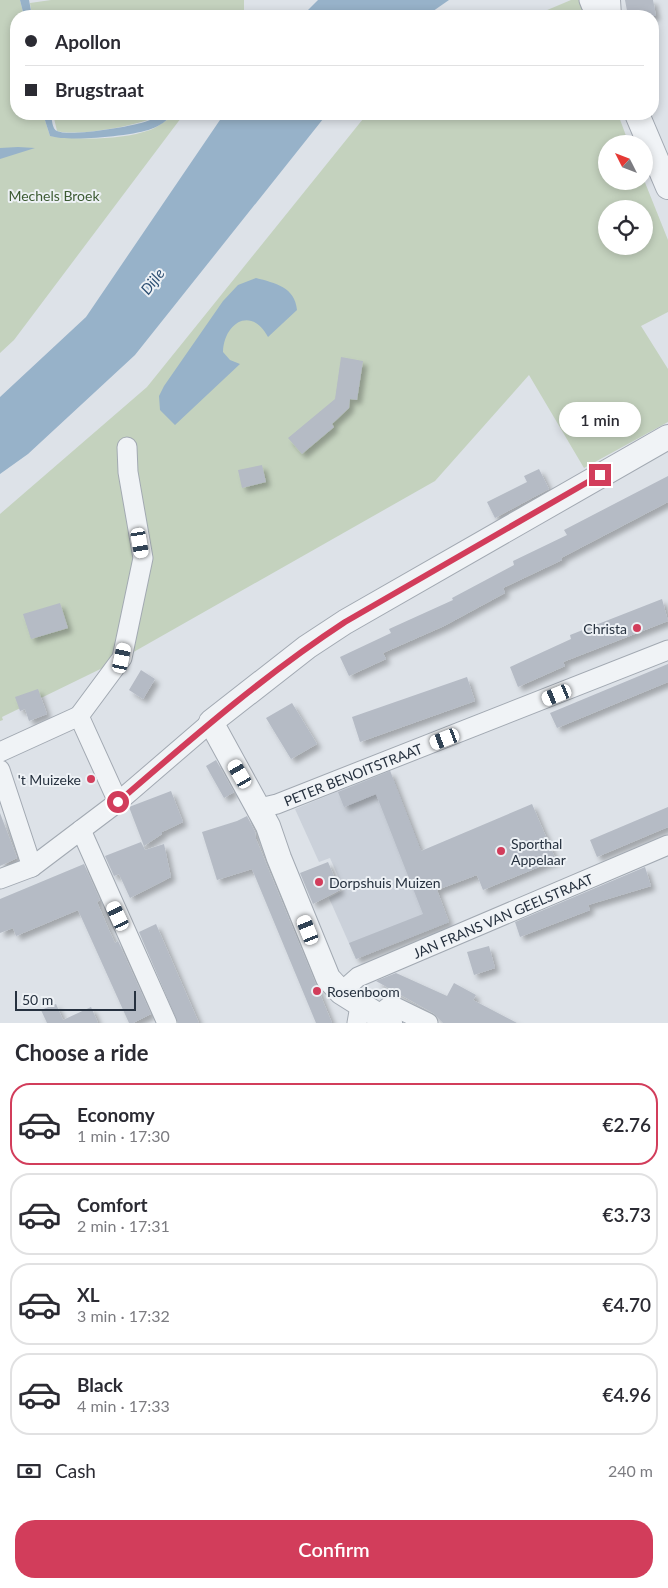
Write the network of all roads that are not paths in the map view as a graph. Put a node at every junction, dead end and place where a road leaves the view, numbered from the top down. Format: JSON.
{"nodes":[{"id":1,"x":589,"y":0,"type":"edge"},
{"id":2,"x":596,"y":10,"type":"edge"},
{"id":3,"x":640,"y":120,"type":"edge"},
{"id":4,"x":668,"y":187,"type":"edge"},
{"id":5,"x":668,"y":437,"type":"edge"},
{"id":6,"x":127,"y":447,"type":"dead end"},
{"id":7,"x":668,"y":650,"type":"edge"},
{"id":8,"x":79,"y":716,"type":"junction"},
{"id":9,"x":211,"y":722,"type":"junction"},
{"id":10,"x":0,"y":752,"type":"edge"},
{"id":11,"x":0,"y":770,"type":"edge"},
{"id":12,"x":118,"y":802,"type":"junction"},
{"id":13,"x":260,"y":808,"type":"junction"},
{"id":14,"x":80,"y":830,"type":"junction"},
{"id":15,"x":668,"y":845,"type":"edge"},
{"id":16,"x":32,"y":867,"type":"junction"},
{"id":17,"x":0,"y":879,"type":"edge"},
{"id":18,"x":341,"y":992,"type":"junction"},
{"id":19,"x":371,"y":1017,"type":"edge"},
{"id":20,"x":167,"y":1023,"type":"edge"},
{"id":21,"x":428,"y":1023,"type":"edge"}],
"edges":[{"from":1,"to":2,"type":"street"},
{"from":3,"to":4,"type":"street"},
{"from":5,"to":9,"type":"street"},
{"from":6,"to":8,"type":"street"},
{"from":7,"to":13,"type":"street","name":"PETER BENOITSTRAAT"},
{"from":8,"to":10,"type":"street"},
{"from":8,"to":12,"type":"street"},
{"from":9,"to":12,"type":"street"},
{"from":9,"to":13,"type":"street"},
{"from":11,"to":16,"type":"street"},
{"from":12,"to":14,"type":"street"},
{"from":13,"to":18,"type":"street"},
{"from":14,"to":16,"type":"street"},
{"from":14,"to":20,"type":"street"},
{"from":15,"to":18,"type":"street","name":"JAN FRANS VAN GEELSTRAAT"},
{"from":16,"to":17,"type":"street"},
{"from":18,"to":19,"type":"street"},
{"from":19,"to":21,"type":"street"}]}
